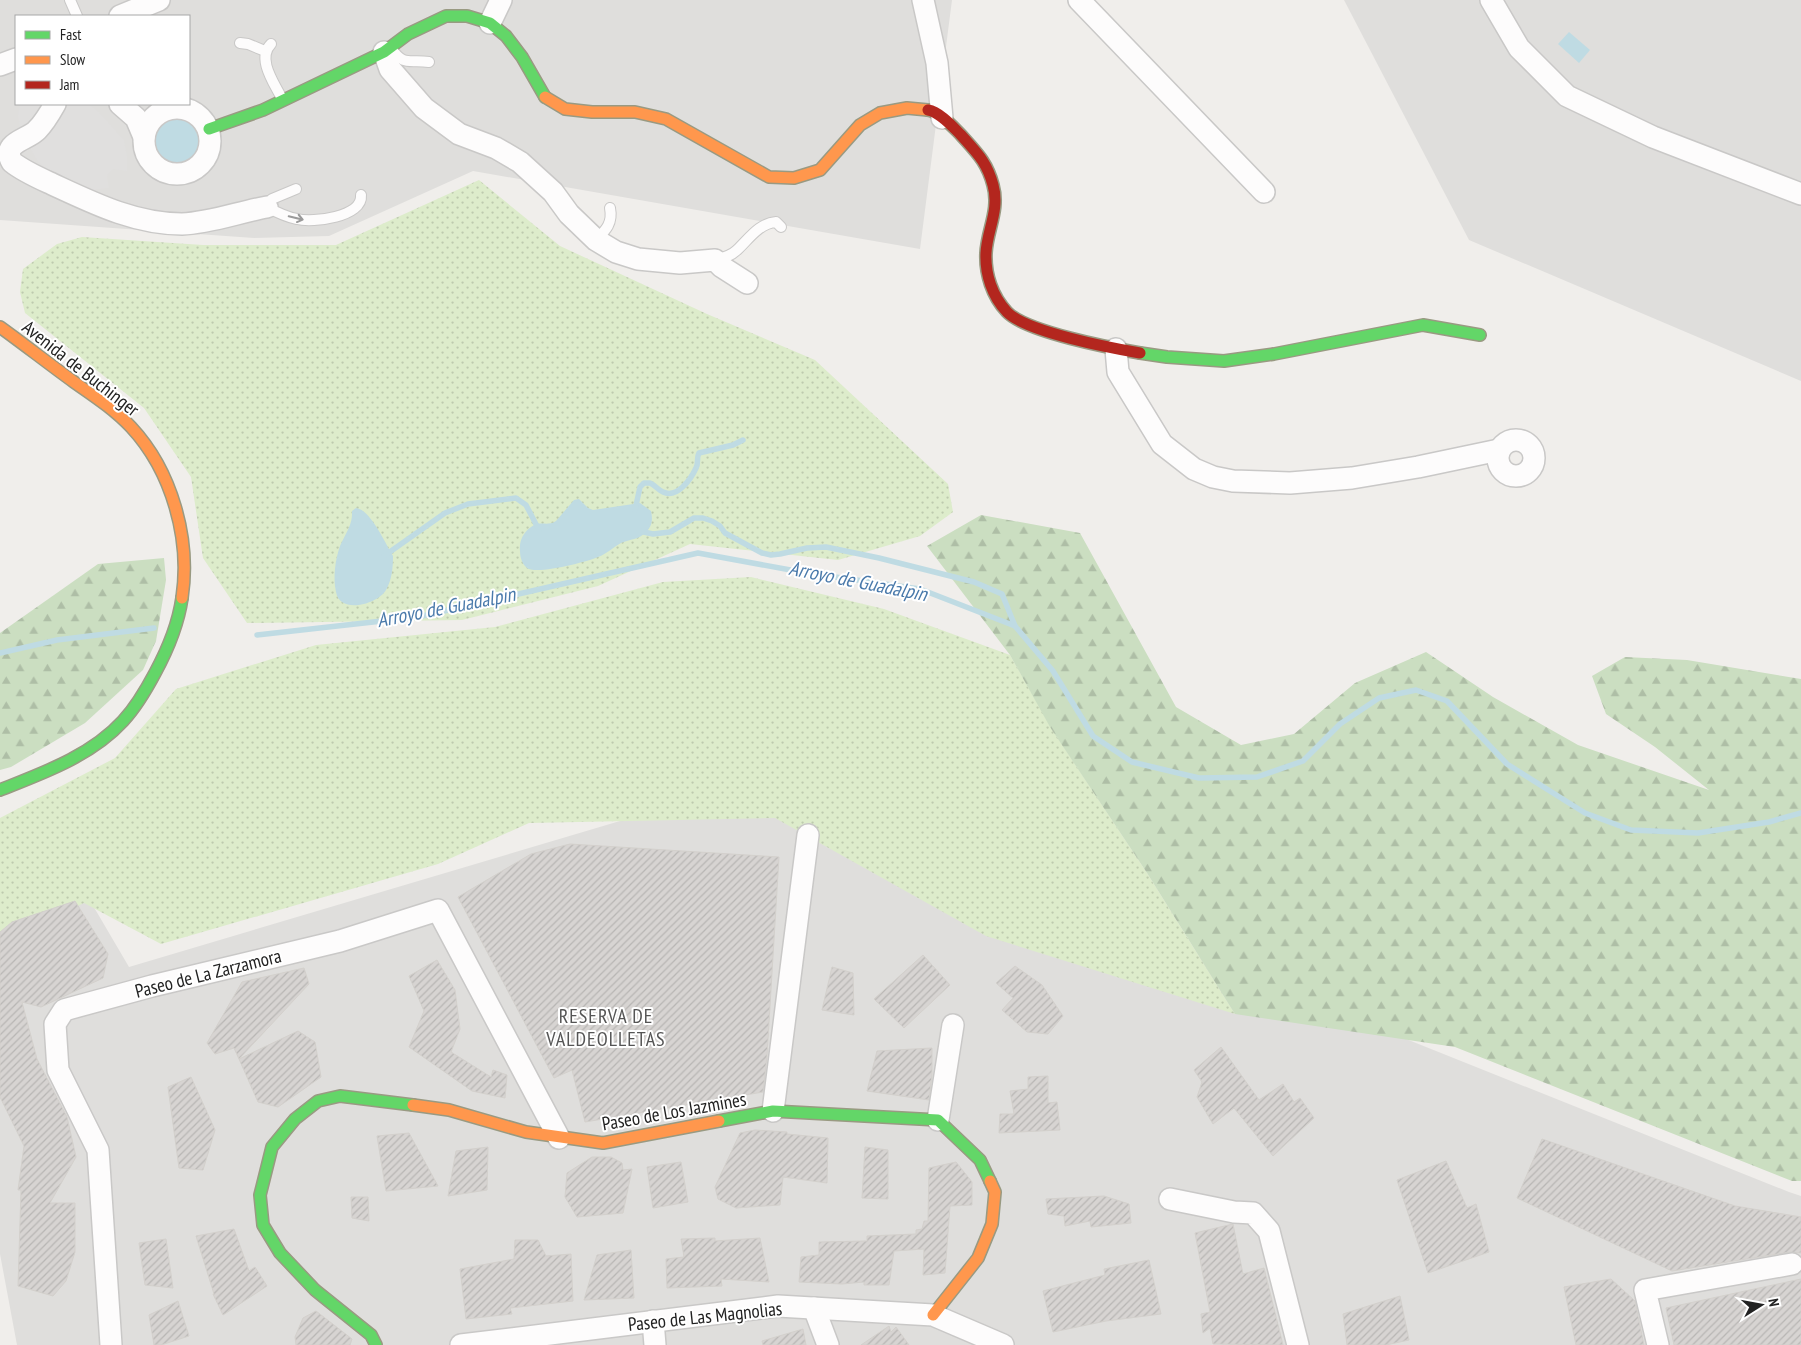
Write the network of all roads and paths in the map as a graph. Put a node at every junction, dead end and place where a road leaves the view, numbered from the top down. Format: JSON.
{"nodes":[{"id":1,"x":70,"y":0,"type":"edge"},
{"id":2,"x":159,"y":0,"type":"edge"},
{"id":3,"x":501,"y":0,"type":"edge"},
{"id":4,"x":923,"y":0,"type":"edge"},
{"id":5,"x":1079,"y":0,"type":"edge"},
{"id":6,"x":1491,"y":0,"type":"edge"},
{"id":7,"x":77,"y":15,"type":"edge"},
{"id":8,"x":122,"y":15,"type":"edge"},
{"id":9,"x":490,"y":24,"type":"junction"},
{"id":10,"x":240,"y":43,"type":"dead end"},
{"id":11,"x":387,"y":49,"type":"junction"},
{"id":12,"x":15,"y":59,"type":"edge"},
{"id":13,"x":429,"y":62,"type":"dead end"},
{"id":14,"x":0,"y":65,"type":"edge"},
{"id":15,"x":282,"y":101,"type":"junction"},
{"id":16,"x":54,"y":105,"type":"edge"},
{"id":17,"x":121,"y":105,"type":"edge"},
{"id":18,"x":157,"y":106,"type":"edge"},
{"id":19,"x":942,"y":118,"type":"junction"},
{"id":20,"x":209,"y":130,"type":"junction"},
{"id":21,"x":144,"y":138,"type":"junction"},
{"id":22,"x":5,"y":149,"type":"edge"},
{"id":23,"x":296,"y":189,"type":"dead end"},
{"id":24,"x":1264,"y":192,"type":"dead end"},
{"id":25,"x":1801,"y":194,"type":"edge"},
{"id":26,"x":362,"y":195,"type":"dead end"},
{"id":27,"x":267,"y":207,"type":"junction"},
{"id":28,"x":610,"y":208,"type":"dead end"},
{"id":29,"x":781,"y":227,"type":"dead end"},
{"id":30,"x":596,"y":240,"type":"junction"},
{"id":31,"x":708,"y":257,"type":"junction"},
{"id":32,"x":748,"y":283,"type":"dead end"},
{"id":33,"x":0,"y":327,"type":"edge"},
{"id":34,"x":1480,"y":335,"type":"dead end"},
{"id":35,"x":1116,"y":349,"type":"junction"},
{"id":36,"x":1499,"y":450,"type":"dead end"},
{"id":37,"x":0,"y":790,"type":"edge"},
{"id":38,"x":808,"y":835,"type":"dead end"},
{"id":39,"x":953,"y":1025,"type":"dead end"},
{"id":40,"x":773,"y":1111,"type":"junction"},
{"id":41,"x":938,"y":1120,"type":"junction"},
{"id":42,"x":559,"y":1138,"type":"junction"},
{"id":43,"x":1170,"y":1199,"type":"dead end"},
{"id":44,"x":1792,"y":1264,"type":"dead end"},
{"id":45,"x":814,"y":1308,"type":"junction"},
{"id":46,"x":933,"y":1315,"type":"junction"},
{"id":47,"x":653,"y":1321,"type":"junction"},
{"id":48,"x":498,"y":1343,"type":"edge"},
{"id":49,"x":111,"y":1345,"type":"edge"},
{"id":50,"x":376,"y":1345,"type":"edge"},
{"id":51,"x":461,"y":1345,"type":"edge"},
{"id":52,"x":655,"y":1345,"type":"edge"},
{"id":53,"x":828,"y":1345,"type":"edge"},
{"id":54,"x":1003,"y":1345,"type":"edge"},
{"id":55,"x":1298,"y":1345,"type":"edge"},
{"id":56,"x":1658,"y":1345,"type":"edge"}],
"edges":[{"from":1,"to":7,"type":"lane"},
{"from":2,"to":8,"type":"street"},
{"from":3,"to":9,"type":"street"},
{"from":4,"to":19,"type":"street"},
{"from":5,"to":24,"type":"street"},
{"from":6,"to":25,"type":"street"},
{"from":9,"to":11,"type":"street"},
{"from":9,"to":19,"type":"street"},
{"from":10,"to":15,"type":"lane"},
{"from":11,"to":13,"type":"lane"},
{"from":11,"to":15,"type":"street"},
{"from":11,"to":30,"type":"street"},
{"from":12,"to":14,"type":"street"},
{"from":15,"to":20,"type":"street"},
{"from":16,"to":22,"type":"street"},
{"from":17,"to":21,"type":"street"},
{"from":18,"to":20,"type":"street"},
{"from":18,"to":21,"type":"street"},
{"from":19,"to":35,"type":"street"},
{"from":20,"to":21,"type":"street"},
{"from":22,"to":27,"type":"street"},
{"from":23,"to":27,"type":"lane"},
{"from":27,"to":26,"type":"lane","one_way":true},
{"from":28,"to":30,"type":"lane"},
{"from":29,"to":31,"type":"lane"},
{"from":30,"to":31,"type":"street"},
{"from":31,"to":32,"type":"street"},
{"from":33,"to":37,"type":"street","name":"Avenida de Buchinger"},
{"from":34,"to":35,"type":"street"},
{"from":35,"to":36,"type":"street"},
{"from":38,"to":40,"type":"street"},
{"from":39,"to":41,"type":"street"},
{"from":40,"to":41,"type":"street","name":"Paseo de Los Jazmines"},
{"from":40,"to":42,"type":"street","name":"Paseo de Los Jazmines"},
{"from":41,"to":46,"type":"street"},
{"from":42,"to":49,"type":"street","name":"Paseo de La Zarzamora"},
{"from":42,"to":50,"type":"street","name":"Paseo de Los Jazmines"},
{"from":43,"to":55,"type":"street"},
{"from":44,"to":56,"type":"street"},
{"from":45,"to":46,"type":"street","name":"Paseo de Las Magnolias"},
{"from":45,"to":47,"type":"street","name":"Paseo de Las Magnolias"},
{"from":45,"to":53,"type":"street"},
{"from":46,"to":54,"type":"street","name":"Paseo de Las Magnolias"},
{"from":47,"to":48,"type":"street","name":"Paseo de Las Magnolias"},
{"from":47,"to":52,"type":"street"},
{"from":48,"to":51,"type":"street","name":"Paseo de Las Magnolias"}]}
